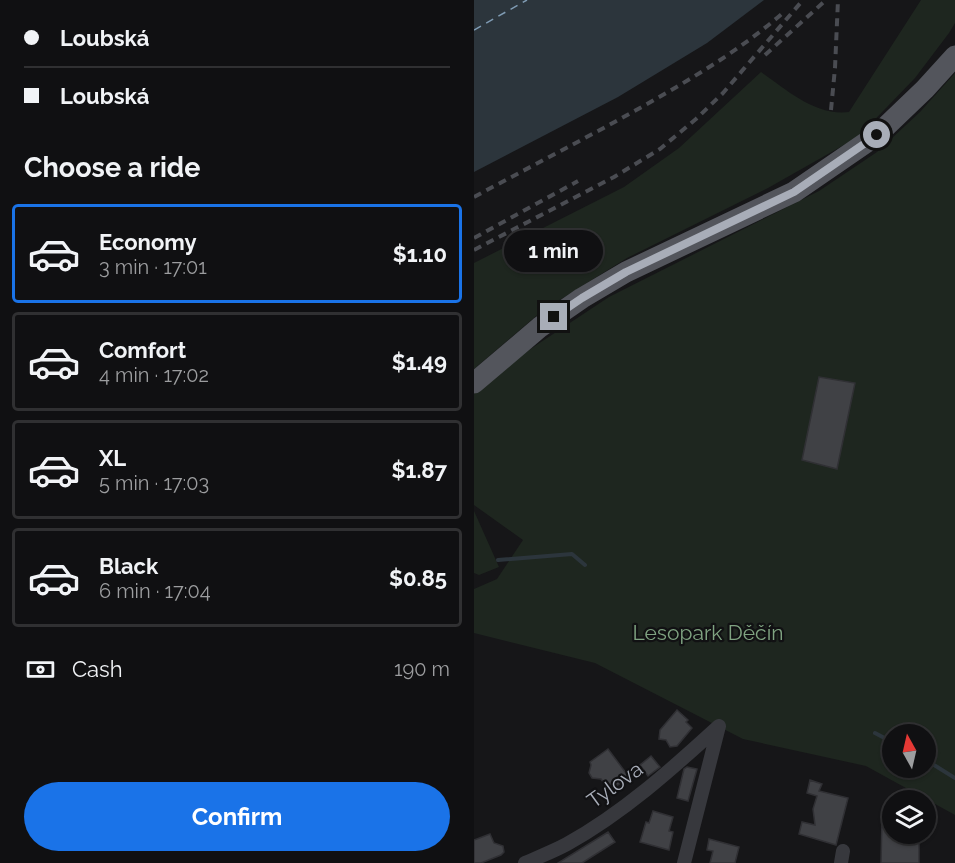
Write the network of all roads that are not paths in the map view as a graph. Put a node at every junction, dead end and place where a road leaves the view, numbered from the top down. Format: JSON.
{"nodes":[{"id":1,"x":955,"y":56,"type":"edge"},
{"id":2,"x":474,"y":383,"type":"edge"},
{"id":3,"x":525,"y":863,"type":"edge"},
{"id":4,"x":684,"y":863,"type":"edge"}],
"edges":[{"from":1,"to":2,"type":"main road"},
{"from":3,"to":4,"type":"street","name":"Tylova"}]}
